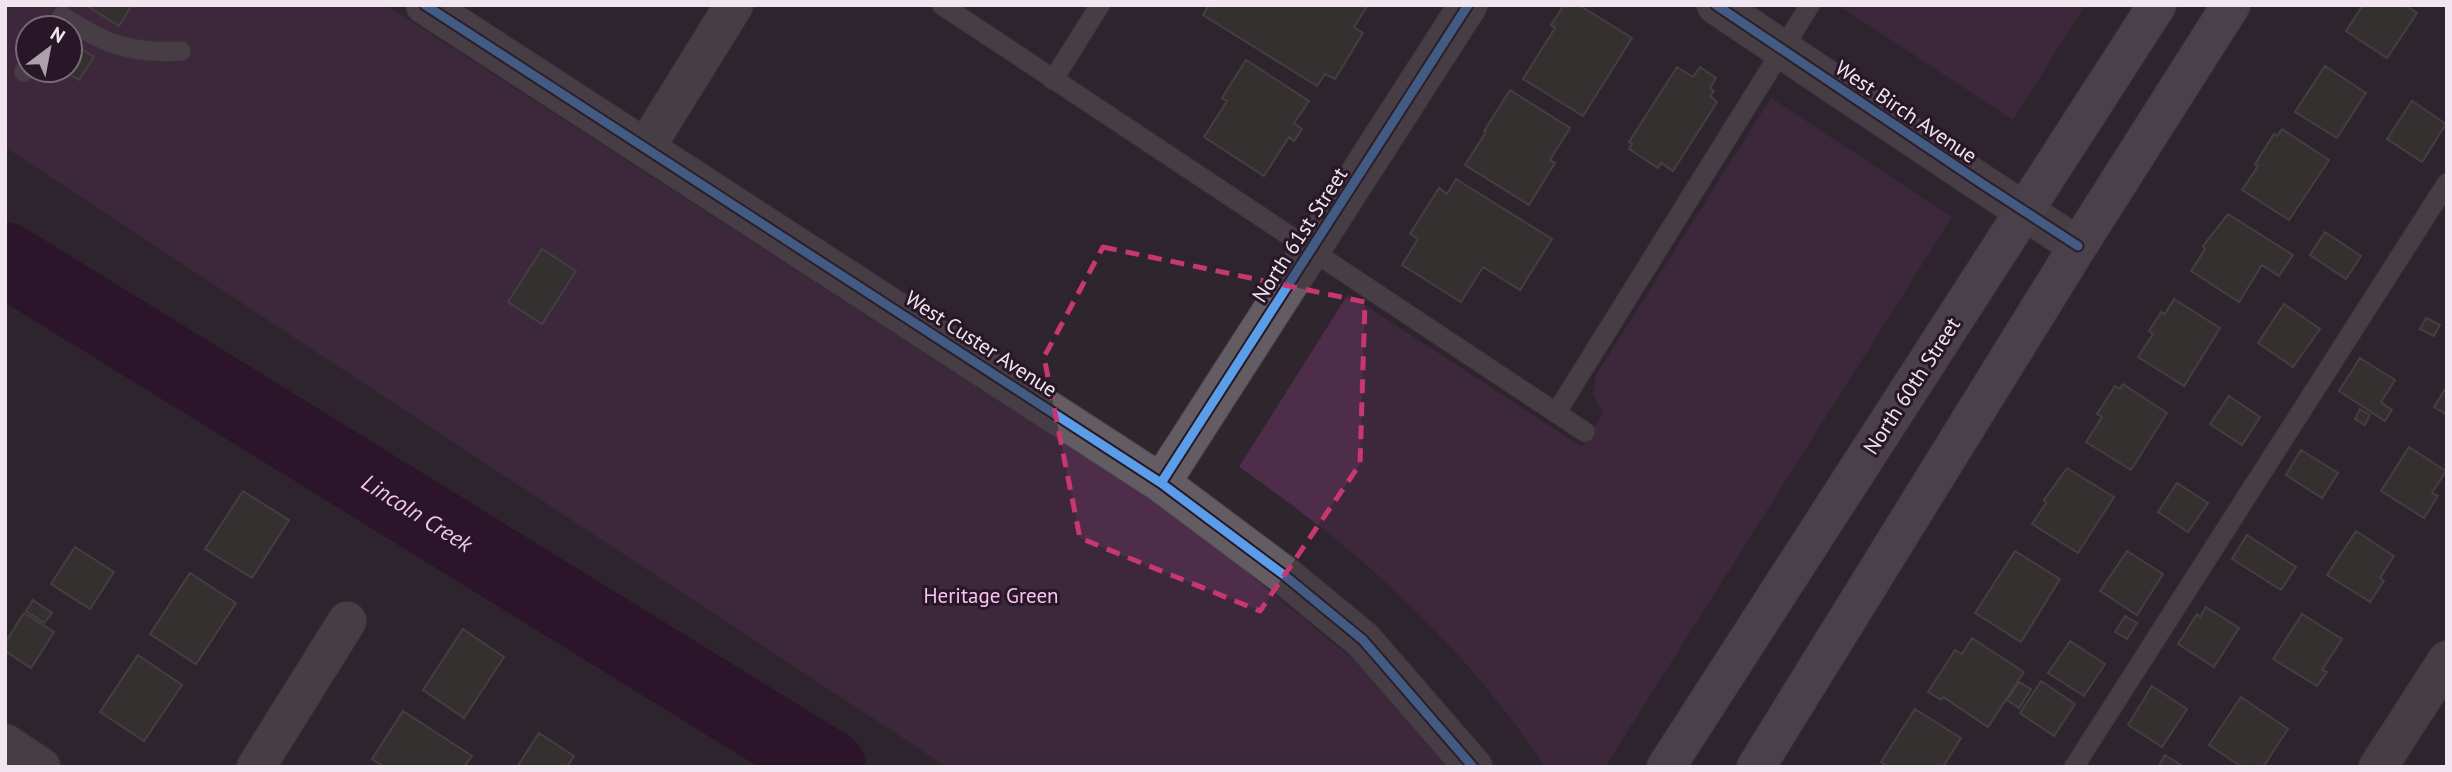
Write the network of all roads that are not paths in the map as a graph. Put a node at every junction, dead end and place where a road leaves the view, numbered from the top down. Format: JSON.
{"nodes":[{"id":1,"x":425,"y":5,"type":"edge"},
{"id":2,"x":734,"y":5,"type":"edge"},
{"id":3,"x":942,"y":5,"type":"edge"},
{"id":4,"x":1100,"y":5,"type":"edge"},
{"id":5,"x":1468,"y":5,"type":"edge"},
{"id":6,"x":1716,"y":5,"type":"edge"},
{"id":7,"x":1810,"y":5,"type":"edge"},
{"id":8,"x":2157,"y":5,"type":"edge"},
{"id":9,"x":2231,"y":5,"type":"edge"},
{"id":10,"x":84,"y":31,"type":"edge"},
{"id":11,"x":1782,"y":50,"type":"junction"},
{"id":12,"x":181,"y":51,"type":"dead end"},
{"id":13,"x":1054,"y":80,"type":"junction"},
{"id":14,"x":646,"y":147,"type":"junction"},
{"id":15,"x":2447,"y":183,"type":"edge"},
{"id":16,"x":2024,"y":212,"type":"junction"},
{"id":17,"x":2078,"y":246,"type":"junction"},
{"id":18,"x":1310,"y":251,"type":"junction"},
{"id":19,"x":1556,"y":413,"type":"junction"},
{"id":20,"x":1585,"y":432,"type":"dead end"},
{"id":21,"x":1161,"y":483,"type":"junction"},
{"id":22,"x":346,"y":621,"type":"dead end"},
{"id":23,"x":2447,"y":660,"type":"edge"},
{"id":24,"x":5,"y":744,"type":"edge"},
{"id":25,"x":41,"y":767,"type":"edge"},
{"id":26,"x":256,"y":767,"type":"edge"},
{"id":27,"x":1473,"y":767,"type":"edge"},
{"id":28,"x":1666,"y":767,"type":"edge"},
{"id":29,"x":1756,"y":767,"type":"edge"},
{"id":30,"x":2074,"y":767,"type":"edge"},
{"id":31,"x":2378,"y":767,"type":"edge"}],
"edges":[{"from":1,"to":14,"type":"street","name":"West Custer Avenue"},
{"from":2,"to":14,"type":"street"},
{"from":3,"to":13,"type":"lane"},
{"from":4,"to":13,"type":"lane"},
{"from":5,"to":18,"type":"street","name":"North 61st Street"},
{"from":6,"to":11,"type":"street","name":"West Birch Avenue"},
{"from":7,"to":11,"type":"lane"},
{"from":8,"to":16,"type":"main road","name":"North 60th Street"},
{"from":9,"to":17,"type":"main road"},
{"from":10,"to":12,"type":"lane"},
{"from":11,"to":16,"type":"street","name":"West Birch Avenue"},
{"from":11,"to":19,"type":"lane"},
{"from":13,"to":18,"type":"lane"},
{"from":14,"to":21,"type":"street","name":"West Custer Avenue"},
{"from":15,"to":30,"type":"lane"},
{"from":16,"to":17,"type":"street","name":"West Birch Avenue"},
{"from":16,"to":28,"type":"main road","name":"North 60th Street"},
{"from":17,"to":29,"type":"main road"},
{"from":18,"to":19,"type":"lane"},
{"from":18,"to":21,"type":"street","name":"North 61st Street"},
{"from":19,"to":20,"type":"lane"},
{"from":21,"to":27,"type":"street","name":"West Custer Avenue"},
{"from":22,"to":26,"type":"street"},
{"from":23,"to":31,"type":"street"},
{"from":24,"to":25,"type":"street"}]}
